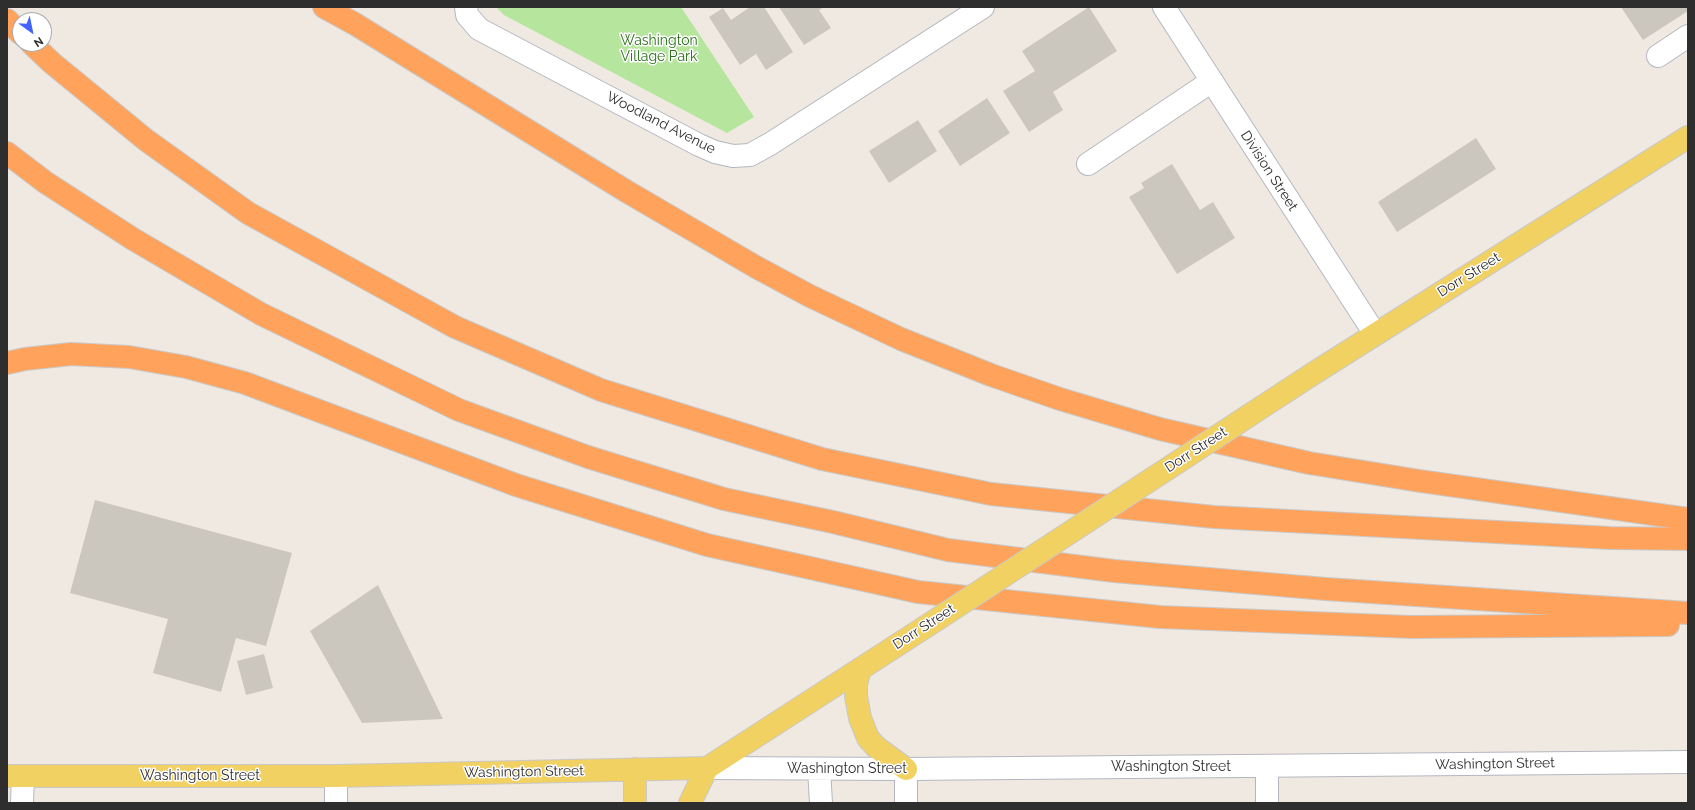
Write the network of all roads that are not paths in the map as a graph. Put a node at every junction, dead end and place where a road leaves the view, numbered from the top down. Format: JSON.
{"nodes":[{"id":1,"x":324,"y":7,"type":"edge"},
{"id":2,"x":466,"y":7,"type":"edge"},
{"id":3,"x":983,"y":7,"type":"edge"},
{"id":4,"x":1164,"y":7,"type":"edge"},
{"id":5,"x":1688,"y":36,"type":"edge"},
{"id":6,"x":40,"y":52,"type":"edge"},
{"id":7,"x":1658,"y":56,"type":"dead end"},
{"id":8,"x":1212,"y":81,"type":"junction"},
{"id":9,"x":1688,"y":137,"type":"edge"},
{"id":10,"x":7,"y":153,"type":"edge"},
{"id":11,"x":1088,"y":164,"type":"dead end"},
{"id":12,"x":1375,"y":334,"type":"junction"},
{"id":13,"x":7,"y":363,"type":"edge"},
{"id":14,"x":1688,"y":520,"type":"edge"},
{"id":15,"x":1688,"y":539,"type":"edge"},
{"id":16,"x":1688,"y":613,"type":"edge"},
{"id":17,"x":1688,"y":625,"type":"edge"},
{"id":18,"x":860,"y":669,"type":"junction"},
{"id":19,"x":1688,"y":762,"type":"edge"},
{"id":20,"x":1267,"y":766,"type":"junction"},
{"id":21,"x":707,"y":768,"type":"junction"},
{"id":22,"x":635,"y":769,"type":"junction"},
{"id":23,"x":819,"y":769,"type":"junction"},
{"id":24,"x":906,"y":769,"type":"junction"},
{"id":25,"x":15,"y":776,"type":"edge"},
{"id":26,"x":336,"y":776,"type":"junction"},
{"id":27,"x":22,"y":803,"type":"edge"},
{"id":28,"x":336,"y":803,"type":"edge"},
{"id":29,"x":635,"y":803,"type":"edge"},
{"id":30,"x":690,"y":803,"type":"edge"},
{"id":31,"x":821,"y":803,"type":"edge"},
{"id":32,"x":906,"y":803,"type":"edge"},
{"id":33,"x":1267,"y":803,"type":"edge"}],
"edges":[{"from":1,"to":14,"type":"highway"},
{"from":2,"to":3,"type":"street","name":"Woodland Avenue"},
{"from":4,"to":8,"type":"street","name":"Division Street"},
{"from":5,"to":7,"type":"street"},
{"from":6,"to":15,"type":"highway"},
{"from":8,"to":11,"type":"street"},
{"from":8,"to":12,"type":"street","name":"Division Street"},
{"from":9,"to":12,"type":"main road","name":"Dorr Street"},
{"from":10,"to":16,"type":"highway"},
{"from":12,"to":18,"type":"main road","name":"Dorr Street","bridge":true},
{"from":13,"to":17,"type":"highway"},
{"from":18,"to":21,"type":"main road","name":"Dorr Street"},
{"from":18,"to":24,"type":"main road"},
{"from":19,"to":20,"type":"street","name":"Washington Street"},
{"from":20,"to":24,"type":"street","name":"Washington Street"},
{"from":20,"to":33,"type":"street"},
{"from":21,"to":22,"type":"main road","name":"Washington Street"},
{"from":21,"to":23,"type":"street","name":"Washington Street"},
{"from":21,"to":30,"type":"main road"},
{"from":22,"to":26,"type":"main road","name":"Washington Street"},
{"from":22,"to":29,"type":"main road"},
{"from":23,"to":24,"type":"street","name":"Washington Street"},
{"from":23,"to":31,"type":"street"},
{"from":24,"to":32,"type":"street"},
{"from":25,"to":26,"type":"main road","name":"Washington Street"},
{"from":25,"to":27,"type":"street"},
{"from":26,"to":28,"type":"street"}]}
